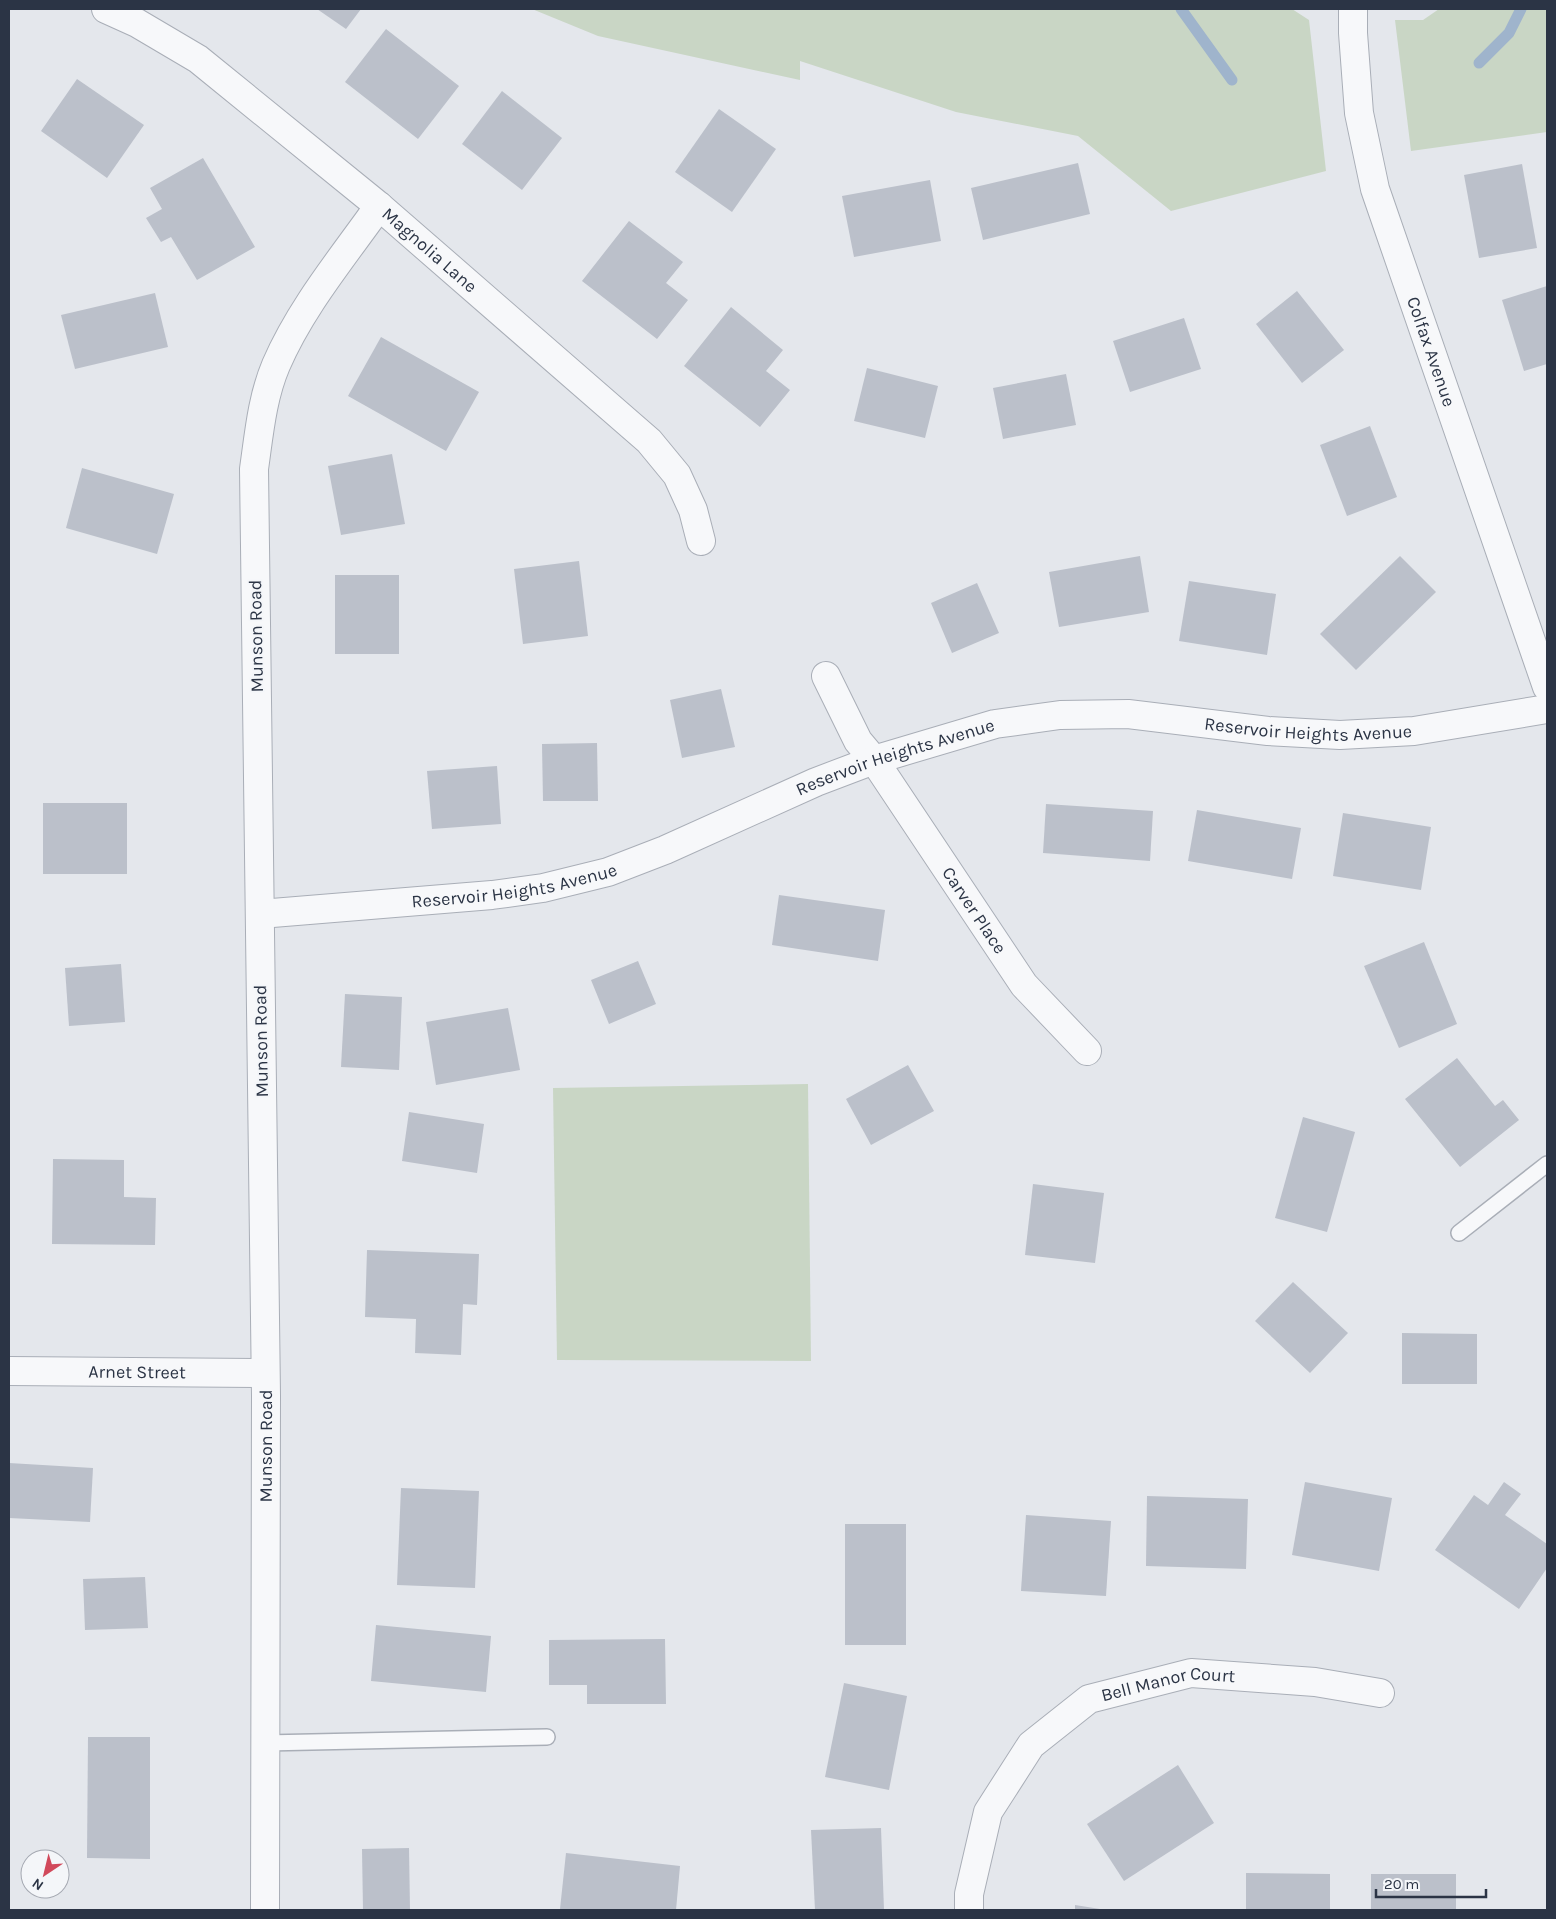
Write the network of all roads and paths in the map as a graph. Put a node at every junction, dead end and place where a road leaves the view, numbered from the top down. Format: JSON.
{"nodes":[{"id":1,"x":106,"y":9,"type":"edge"},
{"id":2,"x":1353,"y":9,"type":"edge"},
{"id":3,"x":379,"y":206,"type":"junction"},
{"id":4,"x":701,"y":541,"type":"dead end"},
{"id":5,"x":826,"y":676,"type":"dead end"},
{"id":6,"x":1547,"y":687,"type":"edge"},
{"id":7,"x":1547,"y":709,"type":"edge"},
{"id":8,"x":874,"y":760,"type":"junction"},
{"id":9,"x":260,"y":914,"type":"junction"},
{"id":10,"x":1086,"y":1051,"type":"dead end"},
{"id":11,"x":1547,"y":1164,"type":"edge"},
{"id":12,"x":1459,"y":1233,"type":"dead end"},
{"id":13,"x":9,"y":1371,"type":"edge"},
{"id":14,"x":265,"y":1373,"type":"junction"},
{"id":15,"x":1380,"y":1693,"type":"dead end"},
{"id":16,"x":547,"y":1737,"type":"dead end"},
{"id":17,"x":265,"y":1742,"type":"junction"},
{"id":18,"x":265,"y":1910,"type":"edge"},
{"id":19,"x":969,"y":1910,"type":"edge"}],
"edges":[{"from":1,"to":3,"type":"street","name":"Magnolia Lane"},
{"from":2,"to":6,"type":"street","name":"Colfax Avenue"},
{"from":3,"to":4,"type":"street","name":"Magnolia Lane"},
{"from":3,"to":9,"type":"street","name":"Munson Road"},
{"from":5,"to":8,"type":"street","name":"Carver Place"},
{"from":7,"to":8,"type":"street","name":"Reservoir Heights Avenue"},
{"from":8,"to":9,"type":"street","name":"Reservoir Heights Avenue"},
{"from":8,"to":10,"type":"street","name":"Carver Place"},
{"from":9,"to":14,"type":"street","name":"Munson Road"},
{"from":11,"to":12,"type":"lane"},
{"from":13,"to":14,"type":"street","name":"Arnet Street"},
{"from":14,"to":17,"type":"street","name":"Munson Road"},
{"from":15,"to":19,"type":"street","name":"Bell Manor Court"},
{"from":16,"to":17,"type":"lane"},
{"from":17,"to":18,"type":"street","name":"Munson Road"}]}
